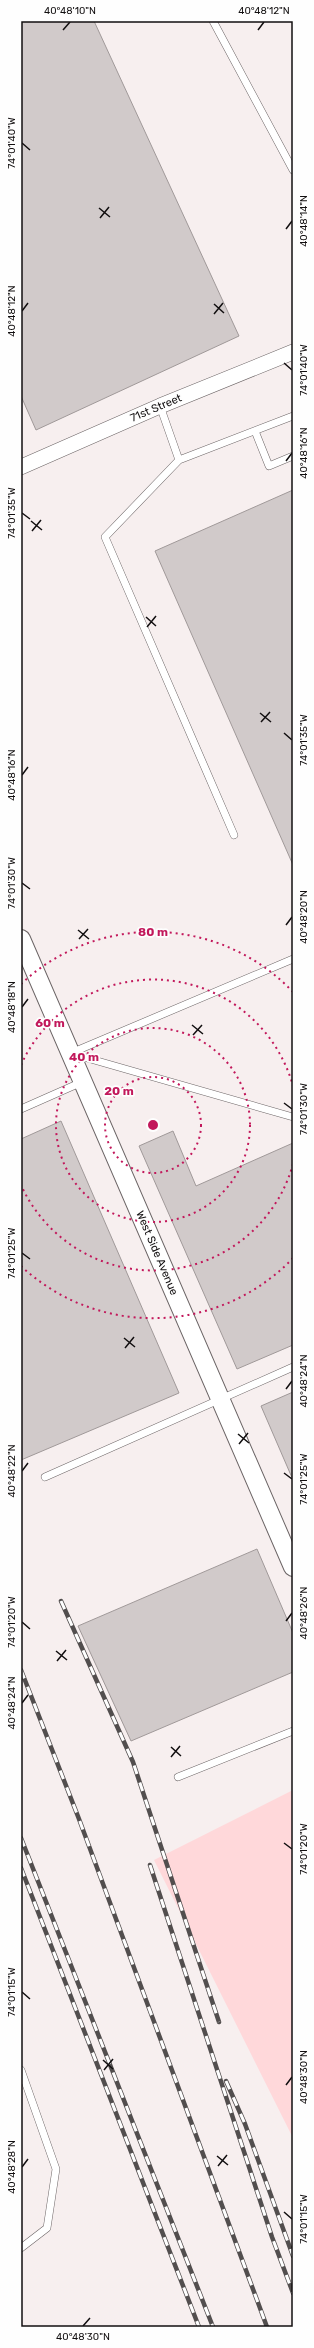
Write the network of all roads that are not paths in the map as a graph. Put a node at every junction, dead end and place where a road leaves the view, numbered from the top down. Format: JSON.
{"nodes":[{"id":1,"x":213,"y":21,"type":"edge"},
{"id":2,"x":293,"y":170,"type":"edge"},
{"id":3,"x":293,"y":352,"type":"edge"},
{"id":4,"x":160,"y":406,"type":"junction"},
{"id":5,"x":293,"y":416,"type":"edge"},
{"id":6,"x":255,"y":431,"type":"junction"},
{"id":7,"x":293,"y":456,"type":"edge"},
{"id":8,"x":179,"y":460,"type":"junction"},
{"id":9,"x":21,"y":467,"type":"edge"},
{"id":10,"x":234,"y":835,"type":"dead end"},
{"id":11,"x":21,"y":939,"type":"edge"},
{"id":12,"x":293,"y":959,"type":"edge"},
{"id":13,"x":70,"y":1053,"type":"junction"},
{"id":14,"x":83,"y":1082,"type":"junction"},
{"id":15,"x":21,"y":1109,"type":"edge"},
{"id":16,"x":293,"y":1117,"type":"edge"},
{"id":17,"x":293,"y":1366,"type":"edge"},
{"id":18,"x":219,"y":1398,"type":"junction"},
{"id":19,"x":45,"y":1477,"type":"dead end"},
{"id":20,"x":293,"y":1567,"type":"edge"},
{"id":21,"x":293,"y":1731,"type":"edge"},
{"id":22,"x":178,"y":1777,"type":"dead end"},
{"id":23,"x":21,"y":2070,"type":"edge"},
{"id":24,"x":21,"y":2248,"type":"edge"}],
"edges":[{"from":1,"to":2,"type":"lane"},
{"from":3,"to":4,"type":"street","name":"71st Street"},
{"from":4,"to":8,"type":"lane"},
{"from":4,"to":9,"type":"street","name":"71st Street"},
{"from":5,"to":6,"type":"lane"},
{"from":6,"to":7,"type":"lane"},
{"from":6,"to":8,"type":"lane"},
{"from":8,"to":10,"type":"lane"},
{"from":11,"to":13,"type":"street","name":"West Side Avenue"},
{"from":12,"to":13,"type":"lane"},
{"from":13,"to":14,"type":"street","name":"West Side Avenue"},
{"from":13,"to":16,"type":"lane"},
{"from":14,"to":15,"type":"lane"},
{"from":14,"to":18,"type":"street","name":"West Side Avenue"},
{"from":17,"to":18,"type":"lane"},
{"from":18,"to":19,"type":"lane"},
{"from":18,"to":20,"type":"street","name":"West Side Avenue"},
{"from":21,"to":22,"type":"lane"},
{"from":23,"to":24,"type":"lane"}]}
